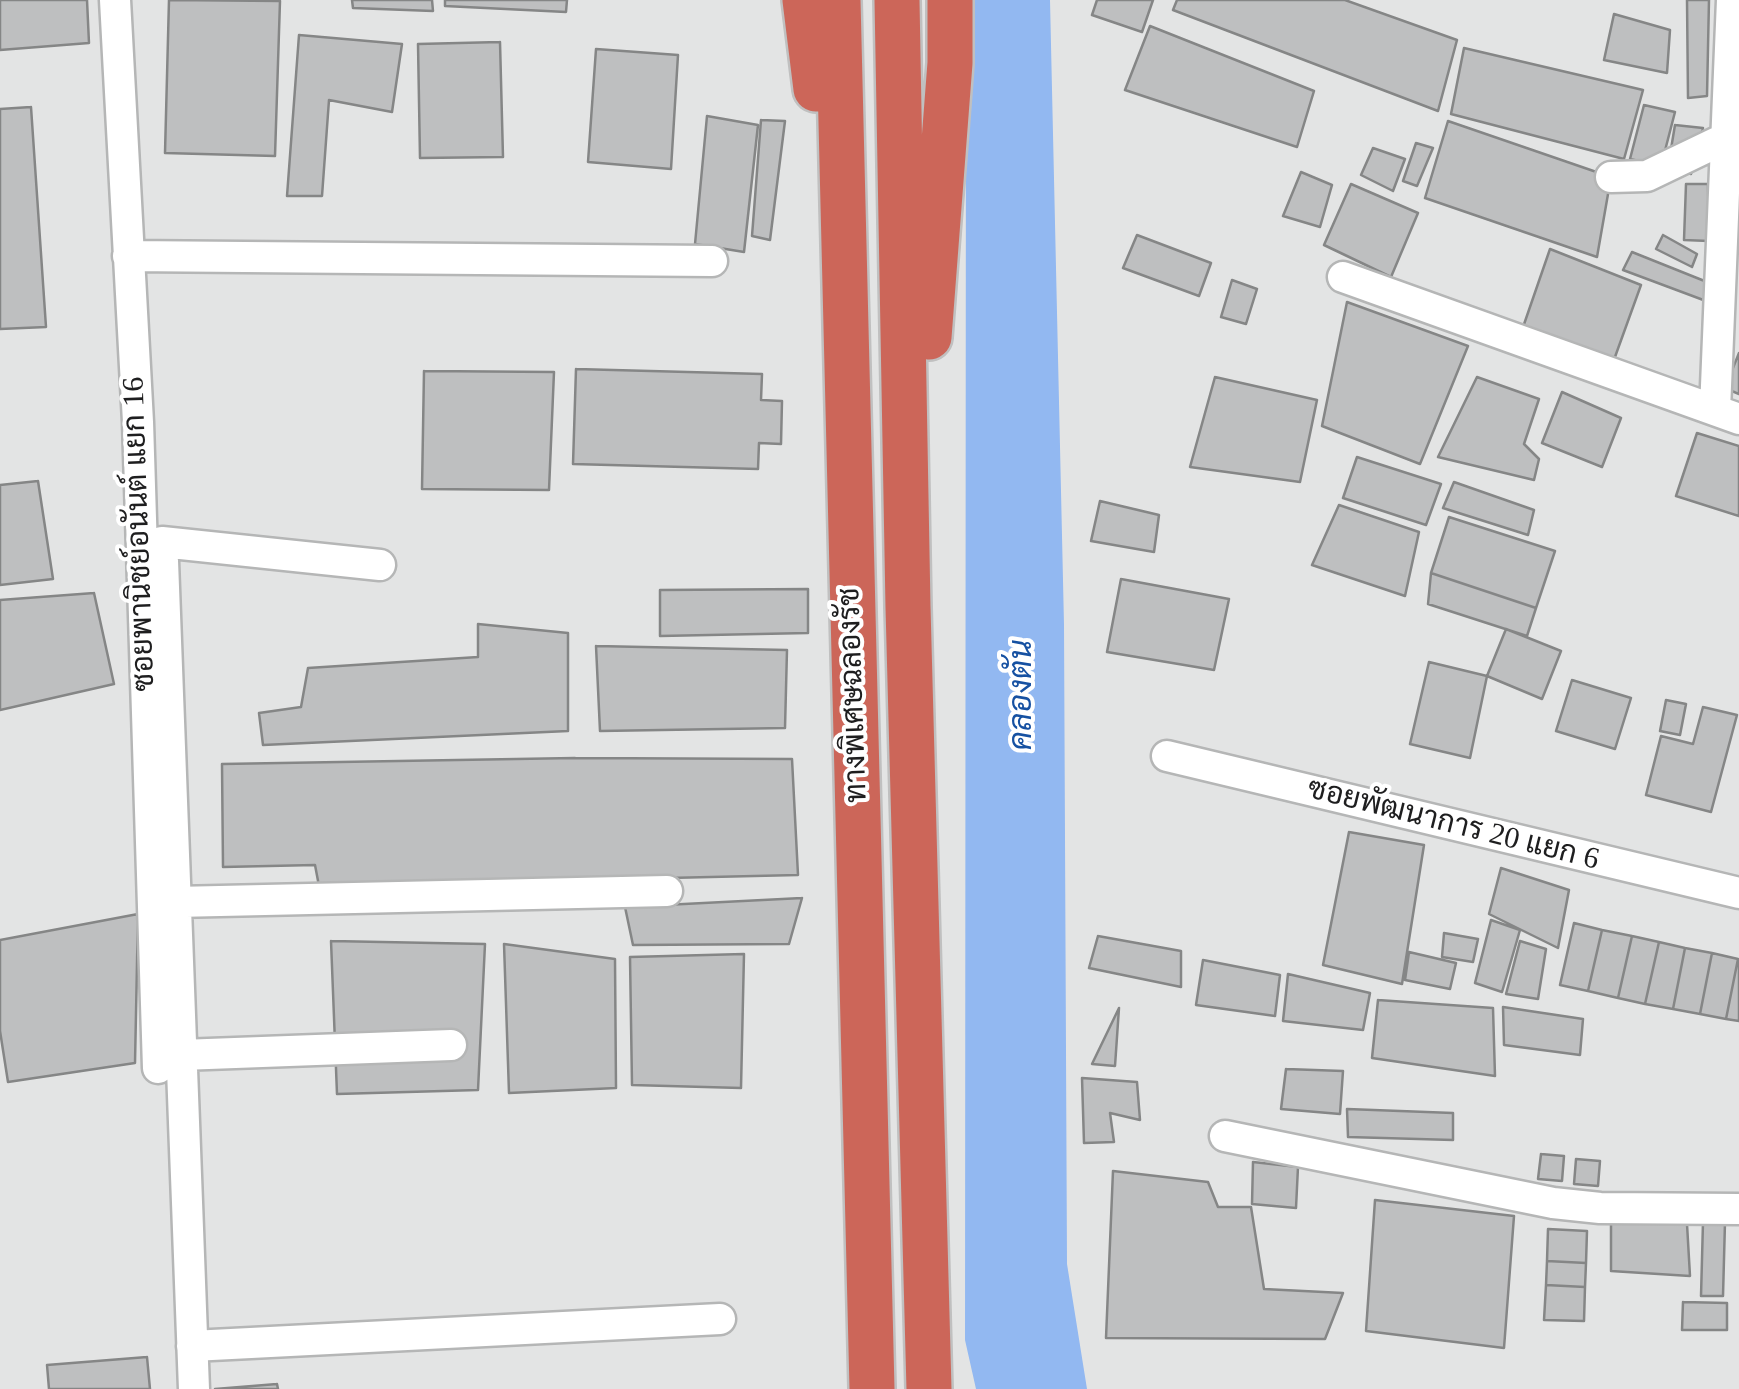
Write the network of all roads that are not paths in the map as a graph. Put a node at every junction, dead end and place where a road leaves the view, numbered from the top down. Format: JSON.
{"nodes":[{"id":1,"x":116,"y":0,"type":"edge"},
{"id":2,"x":805,"y":0,"type":"edge"},
{"id":3,"x":838,"y":0,"type":"edge"},
{"id":4,"x":897,"y":0,"type":"edge"},
{"id":5,"x":950,"y":0,"type":"edge"},
{"id":6,"x":1732,"y":0,"type":"edge"},
{"id":7,"x":1726,"y":138,"type":"junction"},
{"id":8,"x":1611,"y":177,"type":"dead end"},
{"id":9,"x":842,"y":254,"type":"junction"},
{"id":10,"x":128,"y":256,"type":"junction"},
{"id":11,"x":712,"y":261,"type":"dead end"},
{"id":12,"x":1343,"y":277,"type":"dead end"},
{"id":13,"x":1727,"y":414,"type":"edge"},
{"id":14,"x":138,"y":422,"type":"junction"},
{"id":15,"x":162,"y":542,"type":"junction"},
{"id":16,"x":380,"y":566,"type":"dead end"},
{"id":17,"x":908,"y":607,"type":"junction"},
{"id":18,"x":1167,"y":756,"type":"dead end"},
{"id":19,"x":667,"y":891,"type":"dead end"},
{"id":20,"x":1739,"y":893,"type":"edge"},
{"id":21,"x":176,"y":902,"type":"junction"},
{"id":22,"x":451,"y":1045,"type":"dead end"},
{"id":23,"x":170,"y":1061,"type":"junction"},
{"id":24,"x":1225,"y":1136,"type":"dead end"},
{"id":25,"x":1739,"y":1209,"type":"edge"},
{"id":26,"x":720,"y":1319,"type":"dead end"},
{"id":27,"x":192,"y":1346,"type":"junction"},
{"id":28,"x":194,"y":1389,"type":"edge"},
{"id":29,"x":872,"y":1389,"type":"edge"},
{"id":30,"x":929,"y":1389,"type":"edge"}],
"edges":[{"from":1,"to":10,"type":"street","name":"ซอยพานิชย์อนันต์ แยก 16"},
{"from":2,"to":9,"type":"highway"},
{"from":3,"to":9,"type":"highway","name":"ทางพิเศษฉลองรัช"},
{"from":4,"to":17,"type":"highway","name":"ทางพิเศษฉลองรัช"},
{"from":5,"to":17,"type":"highway"},
{"from":6,"to":7,"type":"street"},
{"from":7,"to":8,"type":"street"},
{"from":7,"to":13,"type":"street"},
{"from":9,"to":29,"type":"highway","name":"ทางพิเศษฉลองรัช"},
{"from":10,"to":11,"type":"street"},
{"from":10,"to":14,"type":"street","name":"ซอยพานิชย์อนันต์ แยก 16"},
{"from":12,"to":13,"type":"street"},
{"from":14,"to":15,"type":"street"},
{"from":14,"to":23,"type":"street","name":"ซอยพานิชย์อนันต์ แยก 16"},
{"from":15,"to":16,"type":"street"},
{"from":15,"to":21,"type":"street"},
{"from":17,"to":30,"type":"highway","name":"ทางพิเศษฉลองรัช"},
{"from":18,"to":20,"type":"street","name":"ซอยพัฒนาการ 20 แยก 6"},
{"from":19,"to":21,"type":"street"},
{"from":21,"to":23,"type":"street"},
{"from":22,"to":23,"type":"street"},
{"from":23,"to":27,"type":"street"},
{"from":24,"to":25,"type":"street"},
{"from":26,"to":27,"type":"street"},
{"from":27,"to":28,"type":"street"}]}
